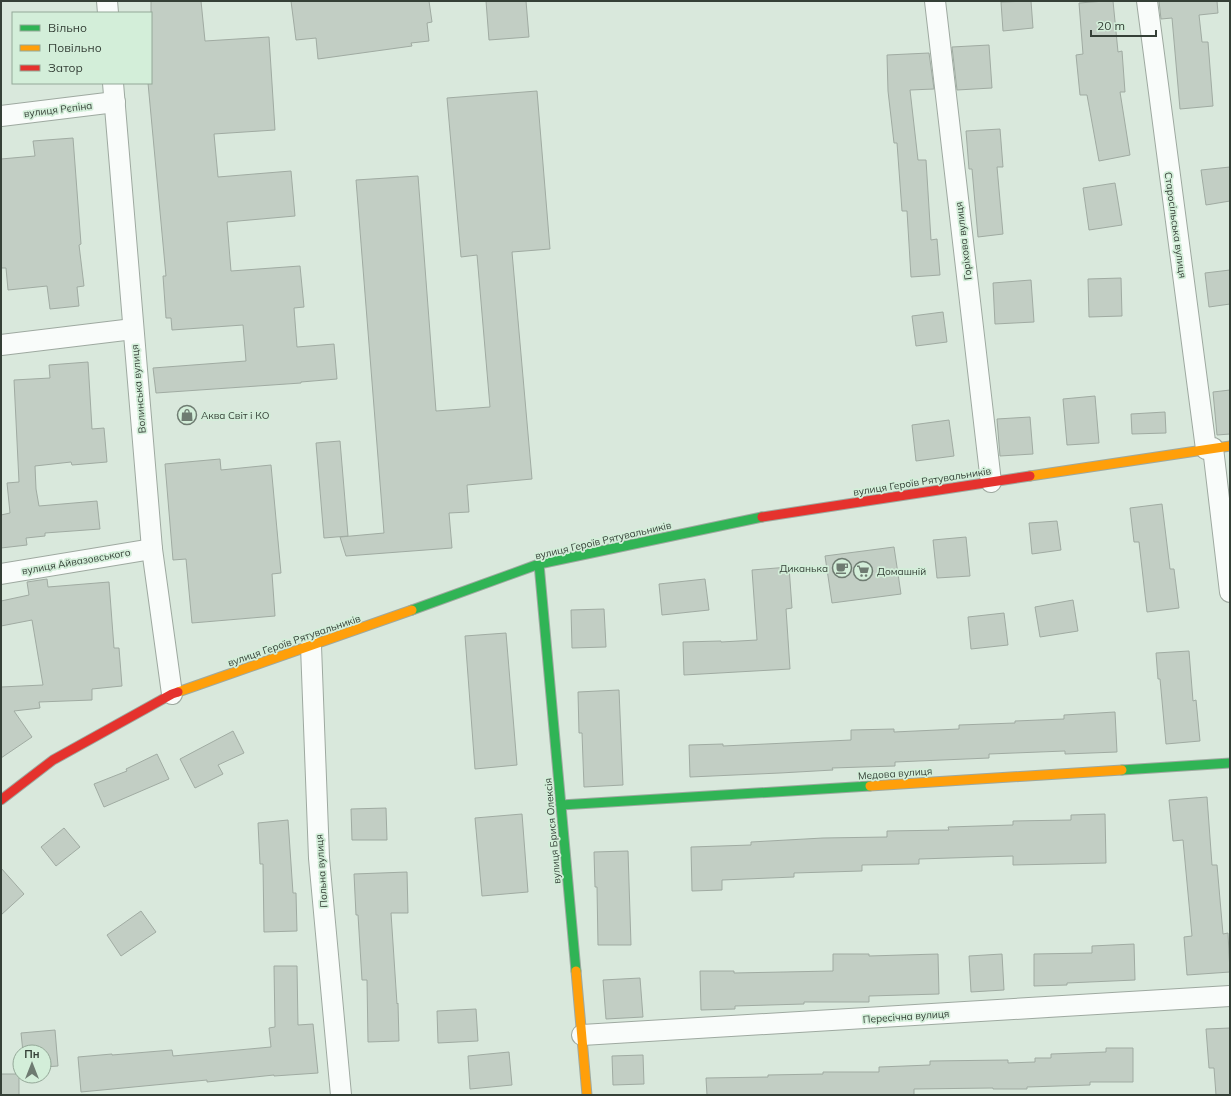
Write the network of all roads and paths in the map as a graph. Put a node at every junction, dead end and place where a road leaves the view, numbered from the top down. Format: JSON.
{"nodes":[{"id":1,"x":107,"y":1,"type":"edge"},
{"id":2,"x":935,"y":1,"type":"edge"},
{"id":3,"x":1147,"y":1,"type":"edge"},
{"id":4,"x":108,"y":12,"type":"edge"},
{"id":5,"x":113,"y":84,"type":"edge"},
{"id":6,"x":115,"y":102,"type":"junction"},
{"id":7,"x":1,"y":116,"type":"edge"},
{"id":8,"x":134,"y":329,"type":"junction"},
{"id":9,"x":1,"y":345,"type":"edge"},
{"id":10,"x":1216,"y":448,"type":"edge"},
{"id":11,"x":991,"y":482,"type":"junction"},
{"id":12,"x":152,"y":549,"type":"junction"},
{"id":13,"x":539,"y":564,"type":"junction"},
{"id":14,"x":1,"y":574,"type":"edge"},
{"id":15,"x":1230,"y":592,"type":"edge"},
{"id":16,"x":311,"y":646,"type":"junction"},
{"id":17,"x":172,"y":694,"type":"junction"},
{"id":18,"x":1230,"y":763,"type":"edge"},
{"id":19,"x":1,"y":800,"type":"edge"},
{"id":20,"x":561,"y":805,"type":"junction"},
{"id":21,"x":1230,"y":996,"type":"edge"},
{"id":22,"x":582,"y":1036,"type":"junction"},
{"id":23,"x":340,"y":1095,"type":"edge"},
{"id":24,"x":587,"y":1095,"type":"edge"}],
"edges":[{"from":1,"to":4,"type":"street"},
{"from":2,"to":11,"type":"street","name":"Горіхова вулиця"},
{"from":3,"to":10,"type":"street","name":"Старосільська вулиця"},
{"from":5,"to":6,"type":"street","name":"Волинська вулиця"},
{"from":6,"to":7,"type":"street","name":"вулиця Рєпіна"},
{"from":6,"to":8,"type":"street","name":"Волинська вулиця"},
{"from":8,"to":9,"type":"street"},
{"from":8,"to":12,"type":"street","name":"Волинська вулиця"},
{"from":10,"to":11,"type":"street","name":"вулиця Героїв Рятувальників"},
{"from":10,"to":15,"type":"street","name":"Старосільська вулиця"},
{"from":11,"to":13,"type":"street","name":"вулиця Героїв Рятувальників"},
{"from":12,"to":14,"type":"street","name":"вулиця Айвазовського"},
{"from":12,"to":17,"type":"street","name":"Волинська вулиця"},
{"from":13,"to":16,"type":"street","name":"вулиця Героїв Рятувальників"},
{"from":13,"to":20,"type":"street","name":"вулиця Брися Олексія"},
{"from":16,"to":17,"type":"street","name":"вулиця Героїв Рятувальників"},
{"from":16,"to":23,"type":"street","name":"Польна вулиця"},
{"from":17,"to":19,"type":"street","name":"вулиця Героїв Рятувальників"},
{"from":18,"to":20,"type":"street","name":"Медова вулиця"},
{"from":20,"to":22,"type":"street","name":"вулиця Брися Олексія"},
{"from":21,"to":22,"type":"street","name":"Пересічна вулиця"},
{"from":22,"to":24,"type":"street","name":"вулиця Брися Олексія"}]}
